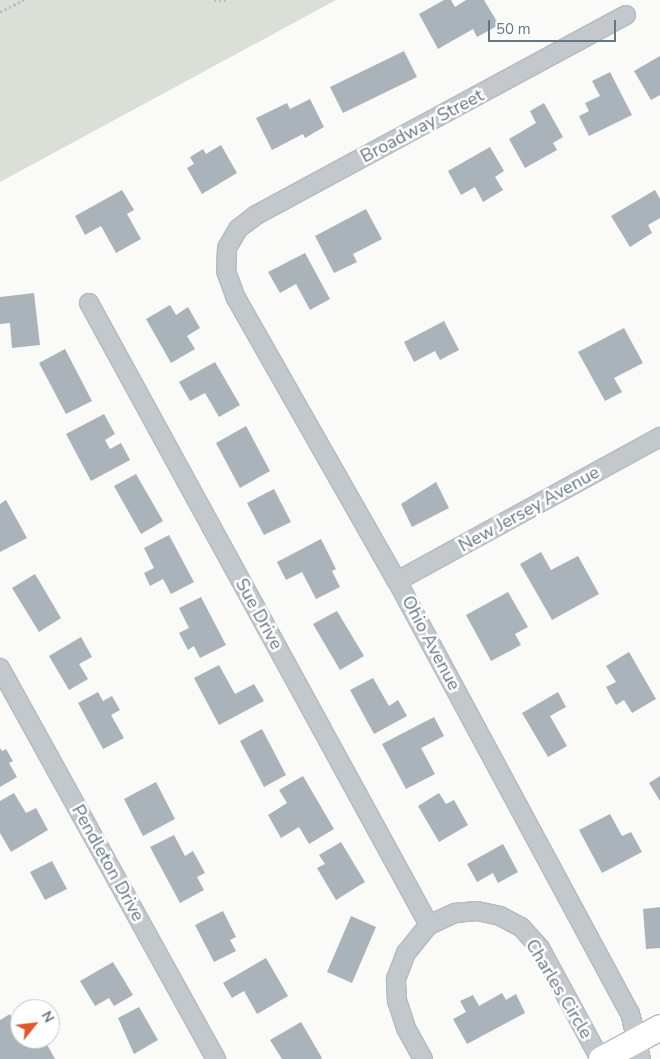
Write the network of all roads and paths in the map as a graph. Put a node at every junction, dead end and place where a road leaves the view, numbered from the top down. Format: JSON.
{"nodes":[{"id":1,"x":24,"y":0,"type":"edge"},
{"id":2,"x":214,"y":0,"type":"edge"},
{"id":3,"x":228,"y":0,"type":"edge"},
{"id":4,"x":0,"y":12,"type":"edge"},
{"id":5,"x":626,"y":15,"type":"dead end"},
{"id":6,"x":227,"y":248,"type":"joint"},
{"id":7,"x":89,"y":302,"type":"dead end"},
{"id":8,"x":660,"y":438,"type":"edge"},
{"id":9,"x":397,"y":581,"type":"junction"},
{"id":10,"x":0,"y":668,"type":"edge"},
{"id":11,"x":429,"y":925,"type":"junction"},
{"id":12,"x":660,"y":1027,"type":"edge"},
{"id":13,"x":638,"y":1049,"type":"edge"},
{"id":14,"x":216,"y":1059,"type":"edge"},
{"id":15,"x":423,"y":1059,"type":"edge"},
{"id":16,"x":600,"y":1059,"type":"edge"}],
"edges":[{"from":1,"to":4,"type":"path"},
{"from":2,"to":3,"type":"path"},
{"from":5,"to":6,"type":"street","name":"Broadway Street"},
{"from":6,"to":9,"type":"street","name":"Ohio Avenue"},
{"from":7,"to":11,"type":"street","name":"Sue Drive"},
{"from":8,"to":9,"type":"street","name":"New Jersey Avenue"},
{"from":9,"to":13,"type":"street","name":"Ohio Avenue"},
{"from":10,"to":14,"type":"street","name":"Pendleton Drive"},
{"from":11,"to":15,"type":"street","name":"Charles Circle"},
{"from":11,"to":16,"type":"street","name":"Charles Circle"},
{"from":12,"to":13,"type":"street"},
{"from":13,"to":16,"type":"street"}]}
